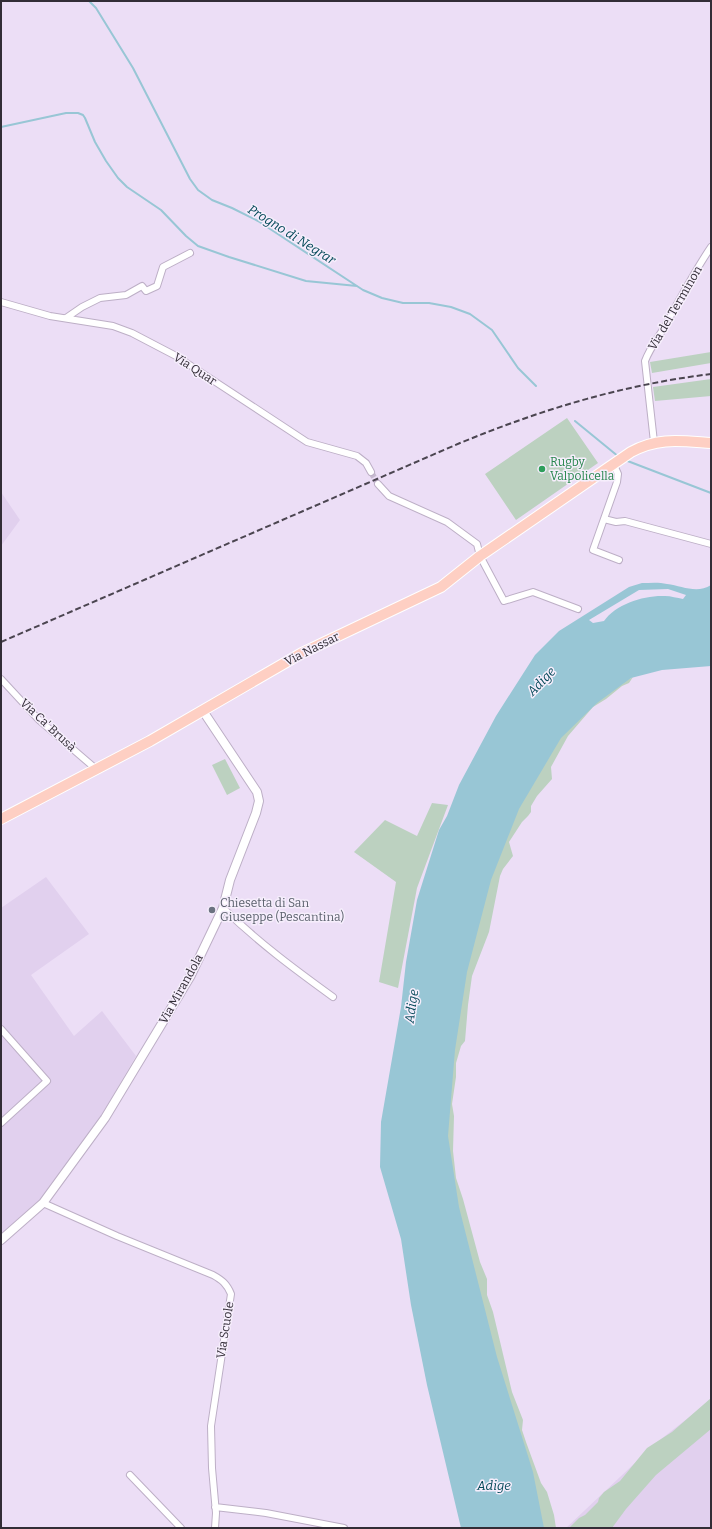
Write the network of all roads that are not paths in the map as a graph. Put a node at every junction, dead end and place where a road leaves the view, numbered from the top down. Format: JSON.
{"nodes":[{"id":1,"x":711,"y":247,"type":"edge"},
{"id":2,"x":190,"y":253,"type":"dead end"},
{"id":3,"x":1,"y":302,"type":"edge"},
{"id":4,"x":66,"y":318,"type":"junction"},
{"id":5,"x":654,"y":442,"type":"junction"},
{"id":6,"x":711,"y":443,"type":"edge"},
{"id":7,"x":615,"y":461,"type":"junction"},
{"id":8,"x":371,"y":472,"type":"tunnel mouth"},
{"id":9,"x":378,"y":484,"type":"tunnel mouth"},
{"id":10,"x":604,"y":519,"type":"junction"},
{"id":11,"x":711,"y":544,"type":"edge"},
{"id":12,"x":480,"y":556,"type":"junction"},
{"id":13,"x":618,"y":560,"type":"dead end"},
{"id":14,"x":578,"y":609,"type":"dead end"},
{"id":15,"x":1,"y":679,"type":"edge"},
{"id":16,"x":203,"y":711,"type":"junction"},
{"id":17,"x":96,"y":769,"type":"junction"},
{"id":18,"x":1,"y":819,"type":"edge"},
{"id":19,"x":223,"y":908,"type":"junction"},
{"id":20,"x":333,"y":997,"type":"dead end"},
{"id":21,"x":1,"y":1029,"type":"edge"},
{"id":22,"x":1,"y":1123,"type":"edge"},
{"id":23,"x":43,"y":1202,"type":"junction"},
{"id":24,"x":1,"y":1240,"type":"edge"},
{"id":25,"x":130,"y":1476,"type":"dead end"},
{"id":26,"x":215,"y":1507,"type":"junction"},
{"id":27,"x":181,"y":1528,"type":"edge"},
{"id":28,"x":215,"y":1528,"type":"edge"},
{"id":29,"x":344,"y":1528,"type":"edge"}],
"edges":[{"from":1,"to":5,"type":"street","name":"Via del Terminon"},
{"from":2,"to":4,"type":"street"},
{"from":3,"to":4,"type":"street","name":"Via Quar"},
{"from":4,"to":8,"type":"street","name":"Via Quar"},
{"from":5,"to":6,"type":"main road","name":"Via Nassar"},
{"from":5,"to":7,"type":"main road","name":"Via Nassar"},
{"from":7,"to":10,"type":"street"},
{"from":7,"to":12,"type":"main road","name":"Via Nassar"},
{"from":9,"to":12,"type":"street"},
{"from":10,"to":11,"type":"street"},
{"from":10,"to":13,"type":"street"},
{"from":12,"to":14,"type":"street"},
{"from":12,"to":16,"type":"main road","name":"Via Nassar"},
{"from":15,"to":17,"type":"street","name":"Via Ca' Brusà"},
{"from":16,"to":17,"type":"main road","name":"Via Nassar"},
{"from":16,"to":19,"type":"street","name":"Via Mirandola"},
{"from":17,"to":18,"type":"main road","name":"Via Nassar"},
{"from":19,"to":20,"type":"street"},
{"from":19,"to":23,"type":"street","name":"Via Mirandola"},
{"from":21,"to":22,"type":"street"},
{"from":23,"to":24,"type":"street","name":"Via Mirandola"},
{"from":23,"to":26,"type":"street","name":"Via Scuole"},
{"from":25,"to":27,"type":"street"},
{"from":26,"to":28,"type":"street","name":"Via Scuole"},
{"from":26,"to":29,"type":"street"}]}
